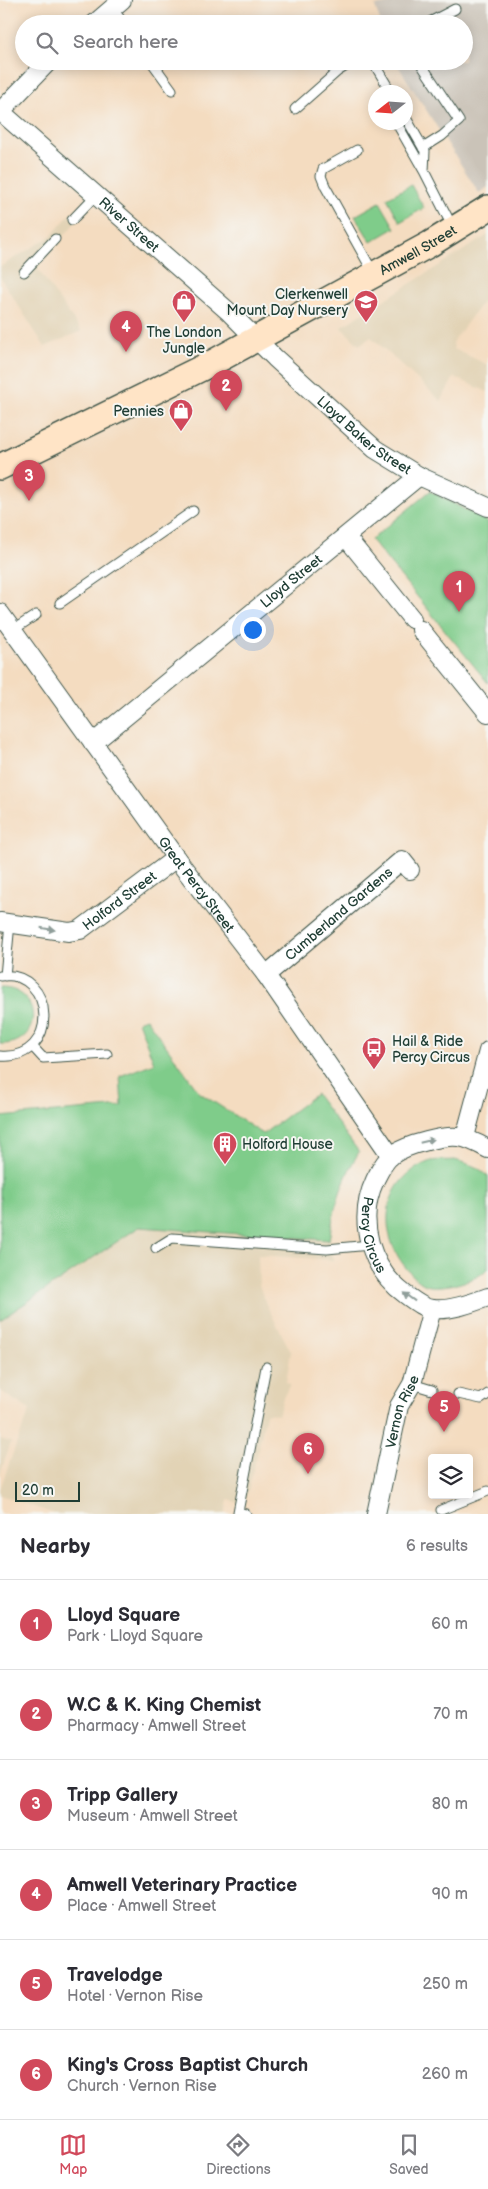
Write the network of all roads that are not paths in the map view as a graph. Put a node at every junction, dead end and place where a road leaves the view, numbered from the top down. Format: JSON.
{"nodes":[{"id":1,"x":117,"y":4,"type":"edge"},
{"id":2,"x":456,"y":9,"type":"dead end"},
{"id":3,"x":104,"y":15,"type":"edge"},
{"id":4,"x":444,"y":15,"type":"edge"},
{"id":5,"x":40,"y":70,"type":"edge"},
{"id":6,"x":158,"y":70,"type":"edge"},
{"id":7,"x":340,"y":70,"type":"edge"},
{"id":8,"x":378,"y":70,"type":"edge"},
{"id":9,"x":425,"y":70,"type":"edge"},
{"id":10,"x":387,"y":85,"type":"edge"},
{"id":11,"x":172,"y":90,"type":"dead end"},
{"id":12,"x":295,"y":109,"type":"dead end"},
{"id":13,"x":0,"y":112,"type":"edge"},
{"id":14,"x":401,"y":130,"type":"edge"},
{"id":15,"x":413,"y":130,"type":"edge"},
{"id":16,"x":423,"y":148,"type":"junction"},
{"id":17,"x":356,"y":150,"type":"dead end"},
{"id":18,"x":424,"y":171,"type":"junction"},
{"id":19,"x":96,"y":195,"type":"junction"},
{"id":20,"x":488,"y":208,"type":"edge"},
{"id":21,"x":72,"y":220,"type":"dead end"},
{"id":22,"x":454,"y":229,"type":"junction"},
{"id":23,"x":55,"y":239,"type":"dead end"},
{"id":24,"x":24,"y":272,"type":"dead end"},
{"id":25,"x":374,"y":274,"type":"junction"},
{"id":26,"x":257,"y":339,"type":"junction"},
{"id":27,"x":2,"y":463,"type":"edge"},
{"id":28,"x":419,"y":476,"type":"junction"},
{"id":29,"x":488,"y":507,"type":"edge"},
{"id":30,"x":193,"y":511,"type":"dead end"},
{"id":31,"x":346,"y":537,"type":"junction"},
{"id":32,"x":60,"y":603,"type":"dead end"},
{"id":33,"x":0,"y":613,"type":"edge"},
{"id":34,"x":36,"y":615,"type":"dead end"},
{"id":35,"x":13,"y":630,"type":"junction"},
{"id":36,"x":488,"y":713,"type":"edge"},
{"id":37,"x":94,"y":743,"type":"junction"},
{"id":38,"x":176,"y":858,"type":"junction"},
{"id":39,"x":410,"y":870,"type":"dead end"},
{"id":40,"x":5,"y":922,"type":"edge"},
{"id":41,"x":266,"y":975,"type":"junction"},
{"id":42,"x":3,"y":976,"type":"edge"},
{"id":43,"x":32,"y":1046,"type":"junction"},
{"id":44,"x":488,"y":1051,"type":"edge"},
{"id":45,"x":107,"y":1054,"type":"dead end"},
{"id":46,"x":0,"y":1056,"type":"edge"},
{"id":47,"x":465,"y":1137,"type":"junction"},
{"id":48,"x":488,"y":1149,"type":"edge"},
{"id":49,"x":391,"y":1156,"type":"junction"},
{"id":50,"x":370,"y":1245,"type":"junction"},
{"id":51,"x":156,"y":1248,"type":"dead end"},
{"id":52,"x":488,"y":1297,"type":"edge"},
{"id":53,"x":432,"y":1309,"type":"junction"},
{"id":54,"x":266,"y":1366,"type":"dead end"},
{"id":55,"x":412,"y":1384,"type":"junction"},
{"id":56,"x":432,"y":1390,"type":"dead end"},
{"id":57,"x":458,"y":1394,"type":"dead end"},
{"id":58,"x":488,"y":1394,"type":"edge"},
{"id":59,"x":488,"y":1491,"type":"edge"},
{"id":60,"x":442,"y":1510,"type":"dead end"},
{"id":61,"x":246,"y":1514,"type":"edge"},
{"id":62,"x":376,"y":1514,"type":"edge"}],
"edges":[{"from":1,"to":3,"type":"street"},
{"from":2,"to":4,"type":"lane"},
{"from":5,"to":13,"type":"street"},
{"from":6,"to":11,"type":"lane"},
{"from":7,"to":12,"type":"lane"},
{"from":8,"to":10,"type":"lane"},
{"from":9,"to":16,"type":"lane"},
{"from":13,"to":19,"type":"street","name":"River Street"},
{"from":14,"to":18,"type":"lane"},
{"from":15,"to":16,"type":"lane"},
{"from":16,"to":18,"type":"lane"},
{"from":17,"to":25,"type":"lane"},
{"from":18,"to":22,"type":"lane"},
{"from":19,"to":21,"type":"lane"},
{"from":19,"to":26,"type":"street","name":"River Street"},
{"from":20,"to":22,"type":"street","name":"Amwell Street"},
{"from":22,"to":25,"type":"street","name":"Amwell Street"},
{"from":23,"to":24,"type":"lane"},
{"from":25,"to":26,"type":"street","name":"Amwell Street"},
{"from":26,"to":27,"type":"street","name":"Amwell Street"},
{"from":26,"to":28,"type":"street","name":"Lloyd Baker Street"},
{"from":28,"to":29,"type":"street","name":"Lloyd Baker Street"},
{"from":28,"to":31,"type":"street","name":"Lloyd Street"},
{"from":30,"to":32,"type":"lane"},
{"from":31,"to":36,"type":"street"},
{"from":31,"to":37,"type":"street","name":"Lloyd Street"},
{"from":33,"to":35,"type":"street","name":"Great Percy Street"},
{"from":34,"to":35,"type":"lane"},
{"from":35,"to":37,"type":"street","name":"Great Percy Street"},
{"from":37,"to":38,"type":"street","name":"Great Percy Street"},
{"from":40,"to":38,"type":"street","name":"Holford Street","one_way":true},
{"from":38,"to":41,"type":"street","name":"Great Percy Street"},
{"from":39,"to":41,"type":"street","name":"Cumberland Gardens"},
{"from":40,"to":42,"type":"lane"},
{"from":41,"to":49,"type":"street","name":"Great Percy Street"},
{"from":42,"to":43,"type":"lane"},
{"from":43,"to":45,"type":"lane"},
{"from":43,"to":46,"type":"lane"},
{"from":44,"to":47,"type":"street"},
{"from":47,"to":48,"type":"street"},
{"from":49,"to":47,"type":"street","name":"Percy Circus","one_way":true},
{"from":49,"to":50,"type":"street","name":"Percy Circus"},
{"from":50,"to":51,"type":"lane"},
{"from":53,"to":50,"type":"street","name":"Percy Circus","one_way":true},
{"from":52,"to":53,"type":"street"},
{"from":53,"to":55,"type":"street","name":"Vernon Rise"},
{"from":54,"to":61,"type":"lane"},
{"from":55,"to":56,"type":"lane"},
{"from":55,"to":62,"type":"street","name":"Vernon Rise"},
{"from":57,"to":58,"type":"lane"},
{"from":59,"to":60,"type":"lane"}]}
